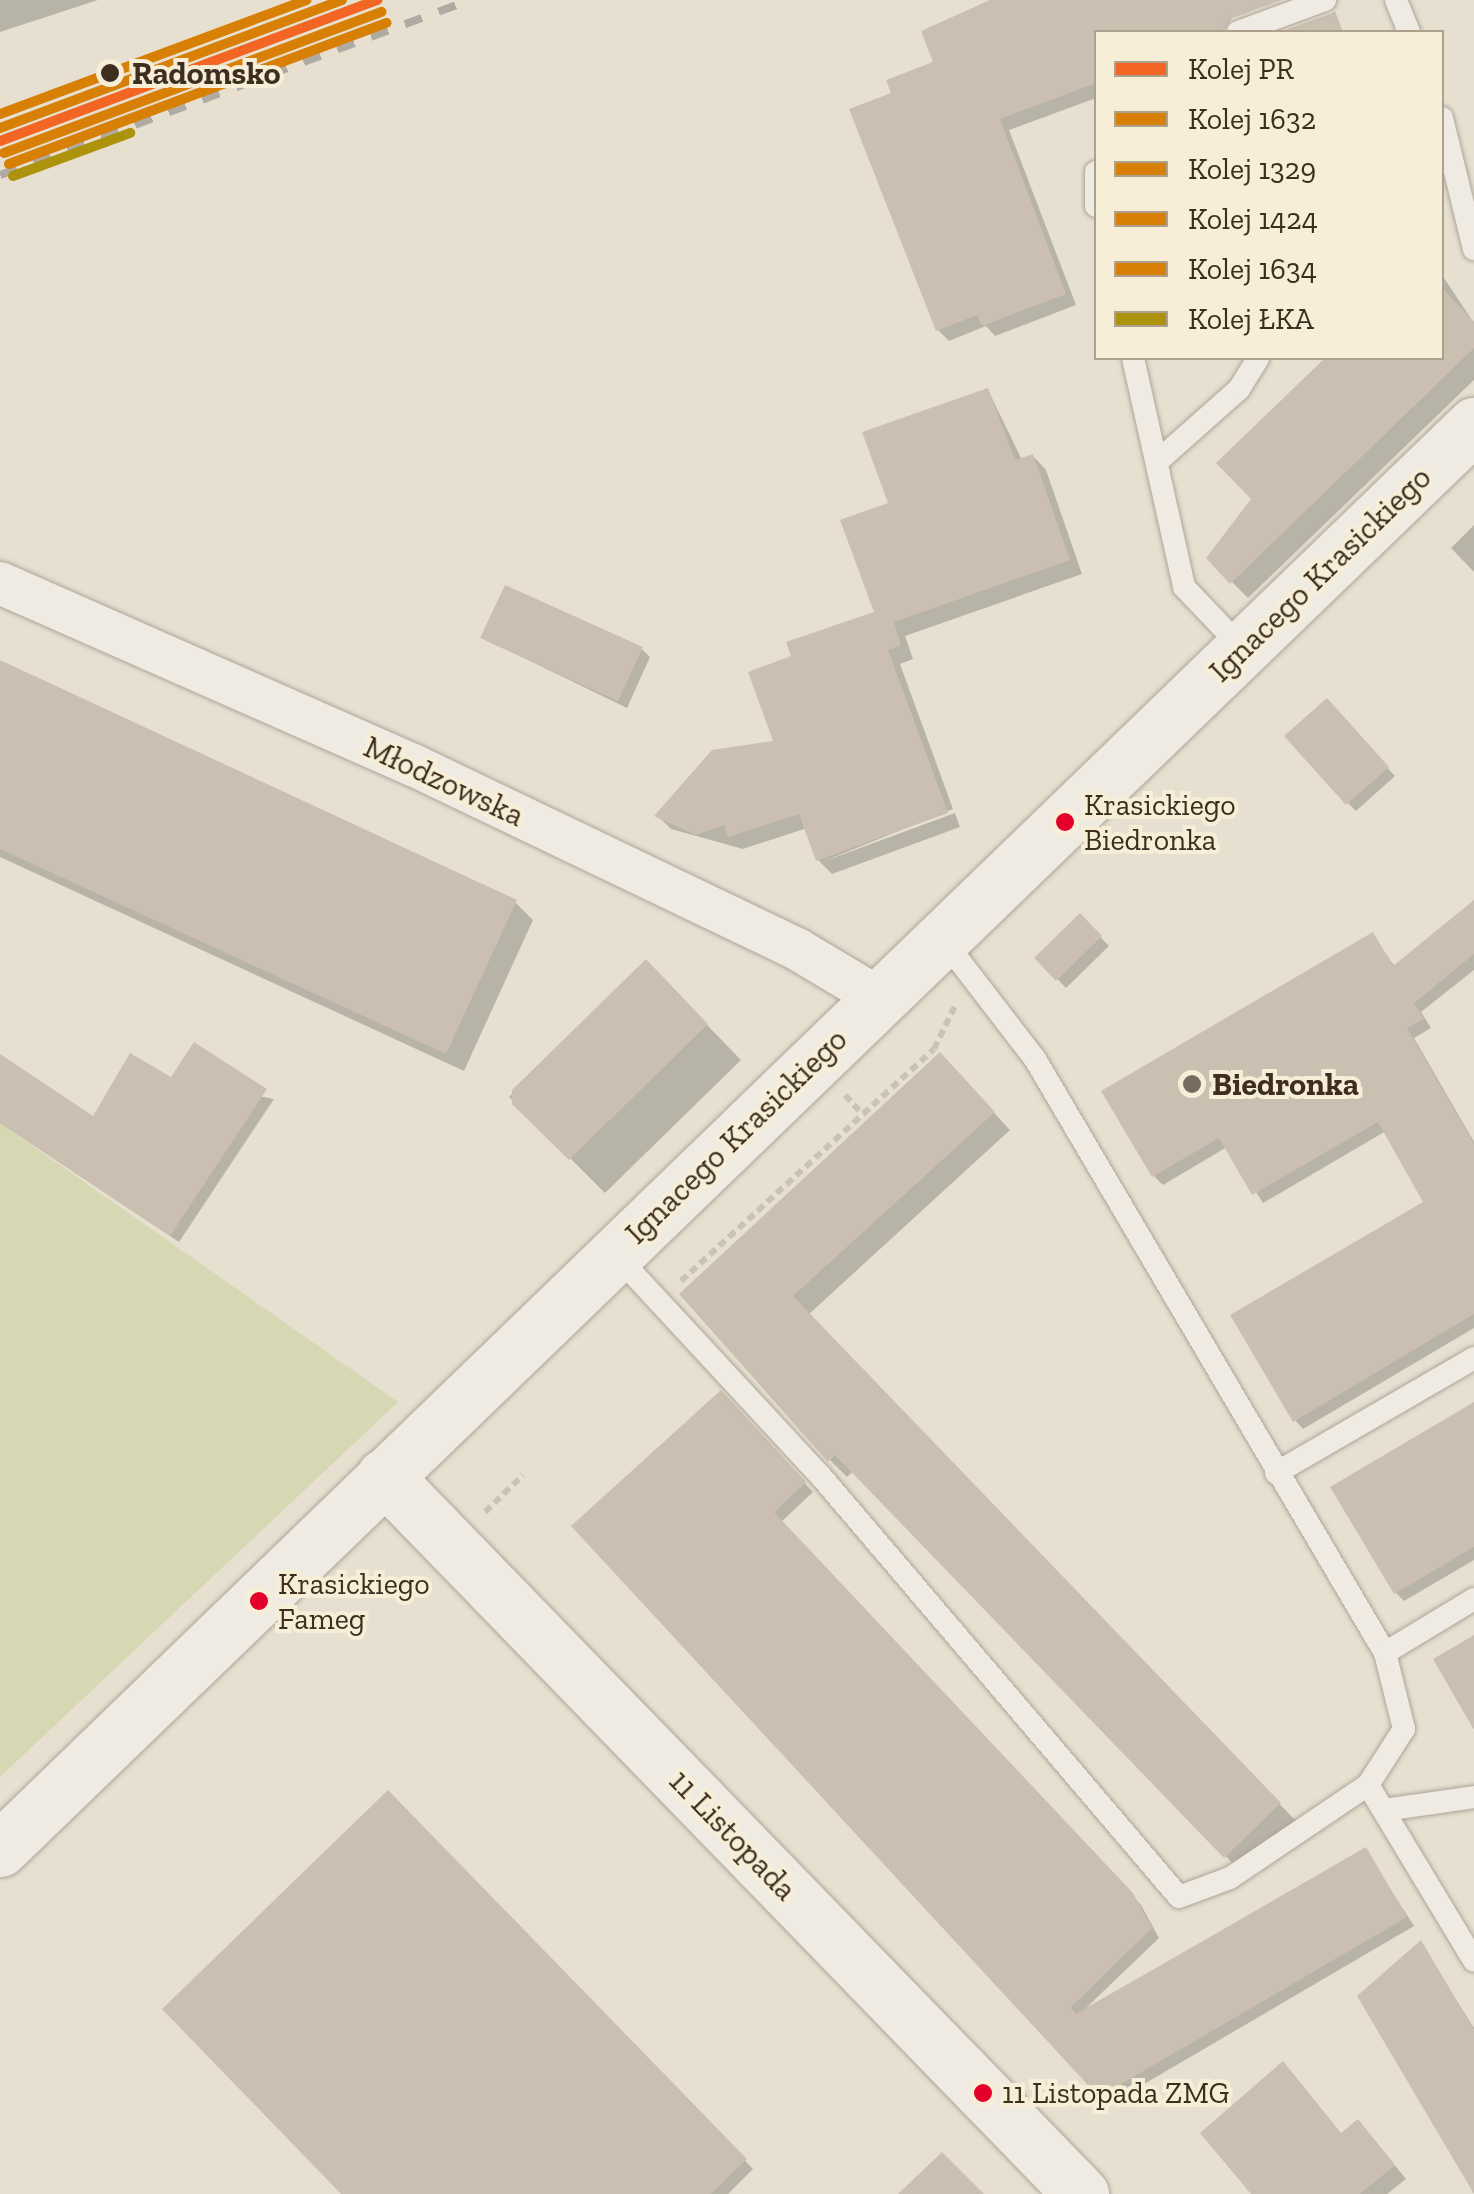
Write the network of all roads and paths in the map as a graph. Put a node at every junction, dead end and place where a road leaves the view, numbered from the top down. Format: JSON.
{"nodes":[{"id":1,"x":1325,"y":0,"type":"edge"},
{"id":2,"x":1396,"y":0,"type":"edge"},
{"id":3,"x":1243,"y":30,"type":"edge"},
{"id":4,"x":1407,"y":30,"type":"edge"},
{"id":5,"x":1444,"y":126,"type":"edge"},
{"id":6,"x":1474,"y":249,"type":"edge"},
{"id":7,"x":1133,"y":360,"type":"edge"},
{"id":8,"x":1257,"y":360,"type":"edge"},
{"id":9,"x":1474,"y":425,"type":"edge"},
{"id":10,"x":1158,"y":461,"type":"junction"},
{"id":11,"x":0,"y":582,"type":"edge"},
{"id":12,"x":1243,"y":649,"type":"junction"},
{"id":13,"x":941,"y":937,"type":"junction"},
{"id":14,"x":954,"y":996,"type":"dead end"},
{"id":15,"x":878,"y":998,"type":"junction"},
{"id":16,"x":786,"y":1164,"type":"dead end"},
{"id":17,"x":795,"y":1172,"type":"junction"},
{"id":18,"x":754,"y":1196,"type":"dead end"},
{"id":19,"x":761,"y":1205,"type":"junction"},
{"id":20,"x":720,"y":1228,"type":"dead end"},
{"id":21,"x":728,"y":1236,"type":"junction"},
{"id":22,"x":615,"y":1254,"type":"junction"},
{"id":23,"x":668,"y":1274,"type":"dead end"},
{"id":24,"x":1474,"y":1358,"type":"edge"},
{"id":25,"x":1276,"y":1473,"type":"junction"},
{"id":26,"x":522,"y":1474,"type":"dead end"},
{"id":27,"x":384,"y":1476,"type":"junction"},
{"id":28,"x":477,"y":1520,"type":"dead end"},
{"id":29,"x":1474,"y":1599,"type":"edge"},
{"id":30,"x":1385,"y":1653,"type":"junction"},
{"id":31,"x":1368,"y":1785,"type":"junction"},
{"id":32,"x":1474,"y":1798,"type":"edge"},
{"id":33,"x":1384,"y":1810,"type":"junction"},
{"id":34,"x":0,"y":1848,"type":"edge"},
{"id":35,"x":1474,"y":1961,"type":"edge"},
{"id":36,"x":1081,"y":2194,"type":"edge"}],
"edges":[{"from":1,"to":3,"type":"lane"},
{"from":2,"to":4,"type":"lane"},
{"from":5,"to":6,"type":"lane"},
{"from":7,"to":10,"type":"lane"},
{"from":8,"to":10,"type":"lane"},
{"from":9,"to":12,"type":"street","name":"Ignacego Krasickiego"},
{"from":10,"to":12,"type":"lane"},
{"from":11,"to":15,"type":"street","name":"Młodzowska"},
{"from":12,"to":13,"type":"street","name":"Ignacego Krasickiego"},
{"from":13,"to":15,"type":"street","name":"Ignacego Krasickiego"},
{"from":13,"to":25,"type":"lane"},
{"from":14,"to":17,"type":"path"},
{"from":15,"to":22,"type":"street","name":"Ignacego Krasickiego"},
{"from":16,"to":17,"type":"path"},
{"from":17,"to":19,"type":"path"},
{"from":18,"to":19,"type":"path"},
{"from":19,"to":21,"type":"path"},
{"from":20,"to":21,"type":"path"},
{"from":21,"to":23,"type":"path"},
{"from":22,"to":27,"type":"street","name":"Ignacego Krasickiego"},
{"from":22,"to":31,"type":"lane"},
{"from":24,"to":25,"type":"lane"},
{"from":25,"to":30,"type":"lane"},
{"from":26,"to":28,"type":"path"},
{"from":27,"to":34,"type":"street","name":"Ignacego Krasickiego"},
{"from":27,"to":36,"type":"street","name":"11 Listopada"},
{"from":29,"to":30,"type":"lane"},
{"from":30,"to":31,"type":"lane"},
{"from":31,"to":33,"type":"lane"},
{"from":32,"to":33,"type":"lane"},
{"from":33,"to":35,"type":"lane"}]}
